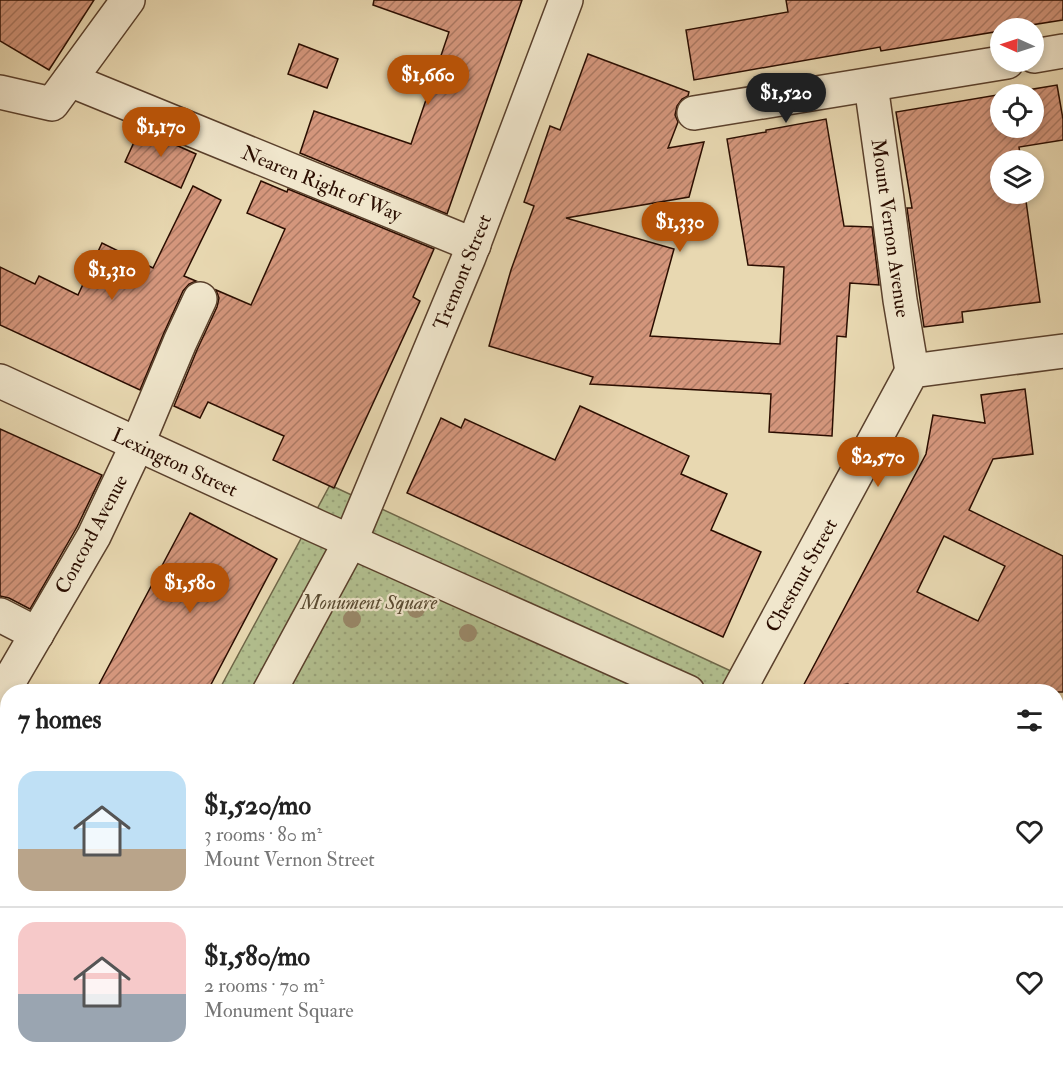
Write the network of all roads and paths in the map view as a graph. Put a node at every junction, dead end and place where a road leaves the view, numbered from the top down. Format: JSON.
{"nodes":[{"id":1,"x":128,"y":0,"type":"edge"},
{"id":2,"x":566,"y":0,"type":"edge"},
{"id":3,"x":1063,"y":51,"type":"edge"},
{"id":4,"x":1044,"y":55,"type":"edge"},
{"id":5,"x":990,"y":65,"type":"edge"},
{"id":6,"x":70,"y":80,"type":"junction"},
{"id":7,"x":871,"y":85,"type":"junction"},
{"id":8,"x":0,"y":92,"type":"edge"},
{"id":9,"x":694,"y":113,"type":"dead end"},
{"id":10,"x":474,"y":245,"type":"junction"},
{"id":11,"x":200,"y":299,"type":"dead end"},
{"id":12,"x":1063,"y":351,"type":"edge"},
{"id":13,"x":912,"y":371,"type":"junction"},
{"id":14,"x":0,"y":381,"type":"edge"},
{"id":15,"x":137,"y":445,"type":"junction"},
{"id":16,"x":351,"y":542,"type":"junction"},
{"id":17,"x":0,"y":615,"type":"edge"},
{"id":18,"x":37,"y":634,"type":"junction"},
{"id":19,"x":8,"y":684,"type":"edge"},
{"id":20,"x":273,"y":684,"type":"edge"},
{"id":21,"x":670,"y":684,"type":"edge"},
{"id":22,"x":742,"y":684,"type":"edge"}],
"edges":[{"from":1,"to":6,"type":"street"},
{"from":2,"to":10,"type":"street","name":"Tremont Street"},
{"from":3,"to":4,"type":"street"},
{"from":5,"to":7,"type":"street"},
{"from":6,"to":8,"type":"street"},
{"from":6,"to":10,"type":"street","name":"Nearen Right of Way"},
{"from":7,"to":9,"type":"street"},
{"from":7,"to":13,"type":"street","name":"Mount Vernon Avenue"},
{"from":10,"to":16,"type":"street","name":"Tremont Street"},
{"from":11,"to":15,"type":"street","name":"Concord Avenue"},
{"from":12,"to":13,"type":"street"},
{"from":13,"to":22,"type":"street","name":"Chestnut Street"},
{"from":14,"to":15,"type":"street","name":"Lexington Street"},
{"from":15,"to":16,"type":"street","name":"Lexington Street"},
{"from":15,"to":18,"type":"street","name":"Concord Avenue"},
{"from":16,"to":20,"type":"street"},
{"from":16,"to":21,"type":"street"},
{"from":17,"to":18,"type":"street"},
{"from":18,"to":19,"type":"street","name":"Concord Avenue"}]}
